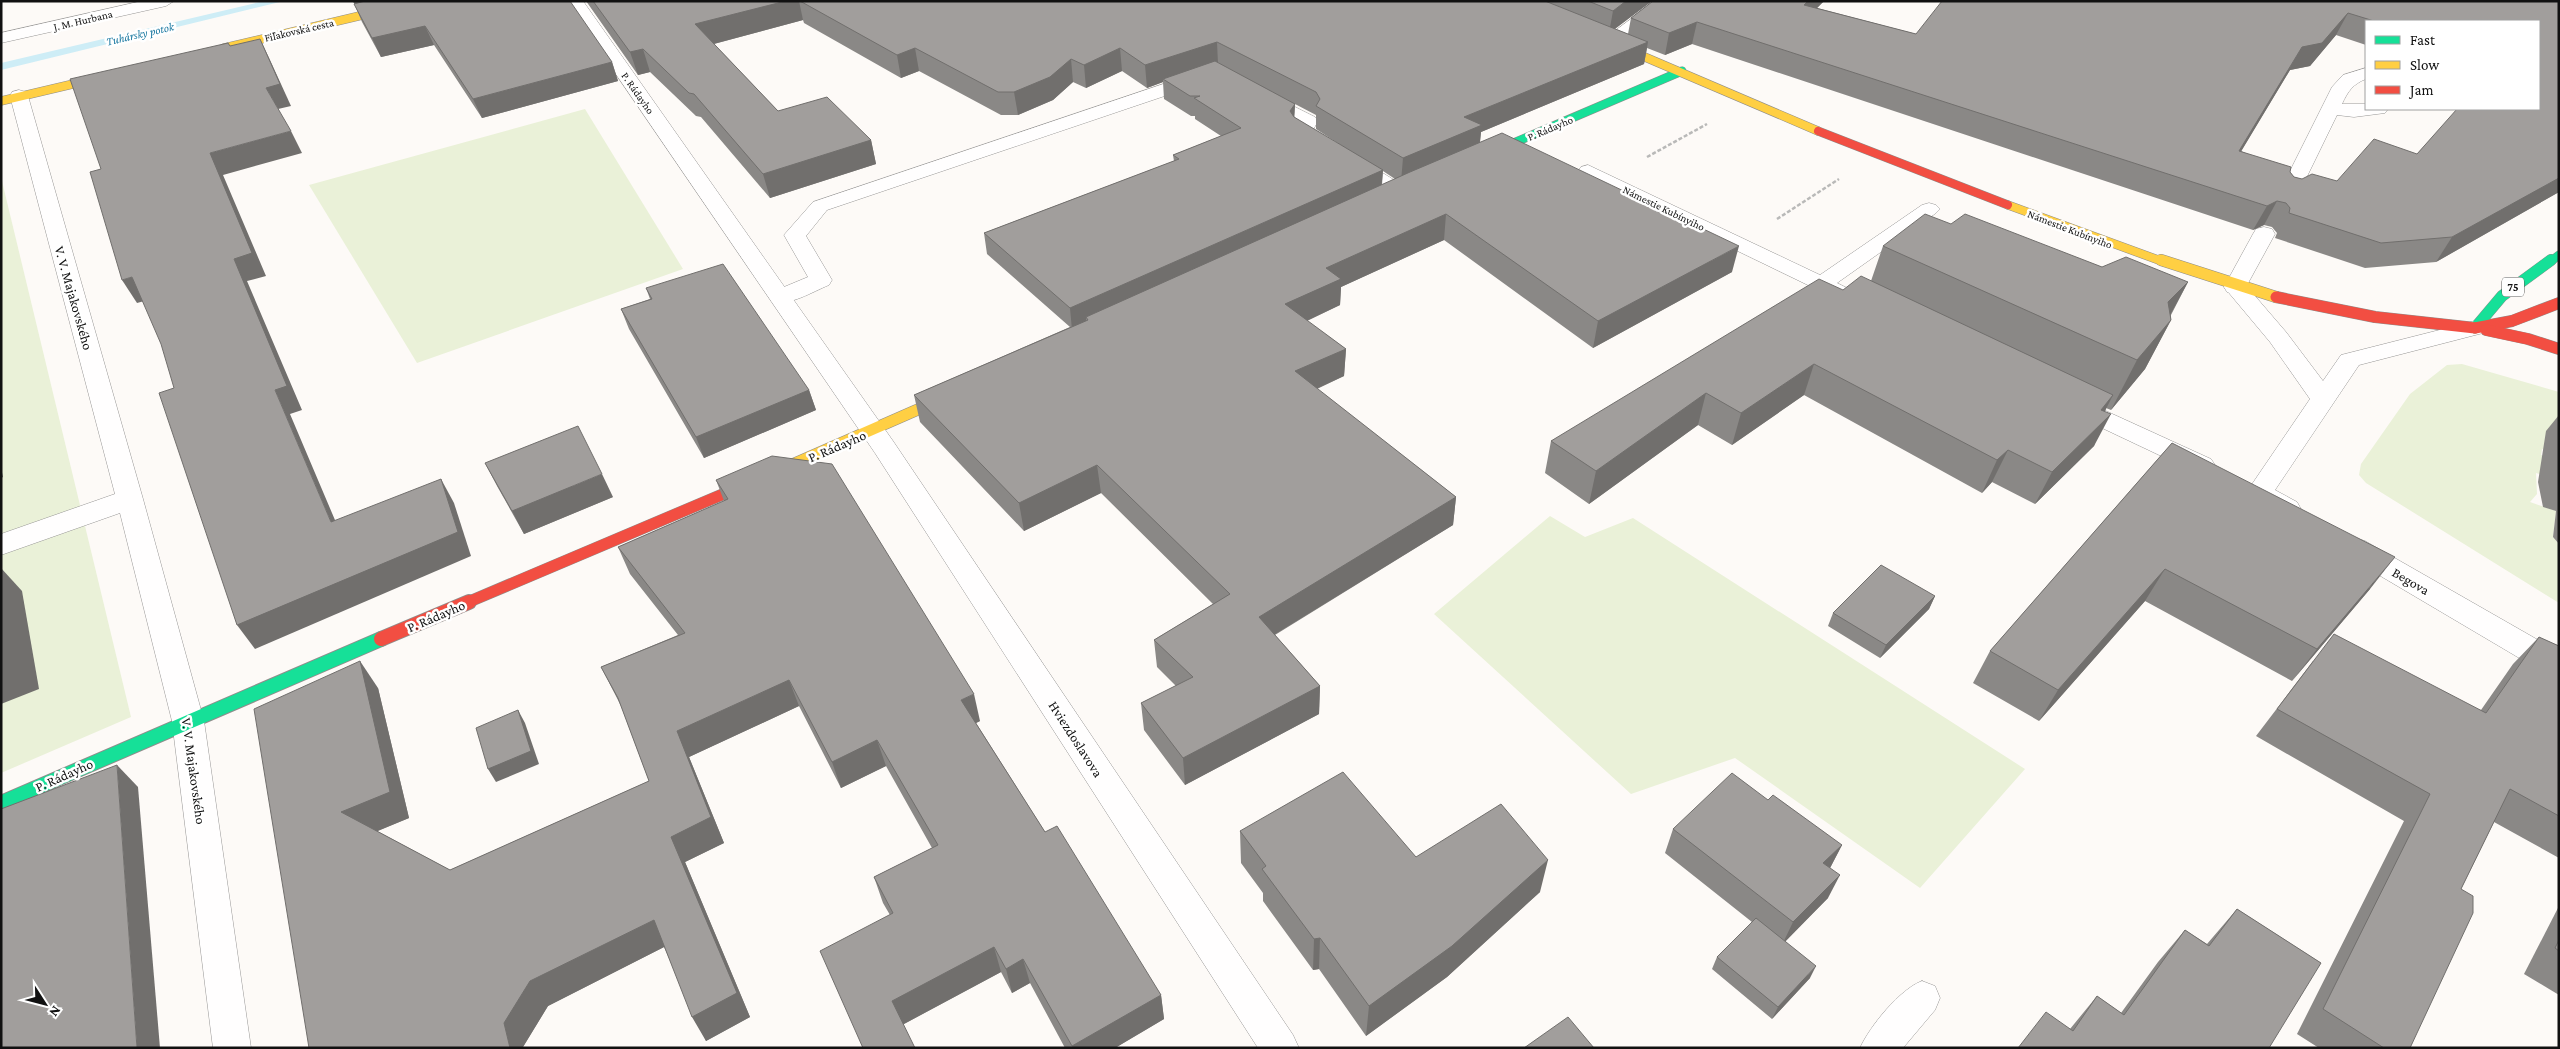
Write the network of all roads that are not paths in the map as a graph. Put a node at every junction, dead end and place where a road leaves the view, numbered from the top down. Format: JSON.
{"nodes":[{"id":1,"x":166,"y":1,"type":"edge"},
{"id":2,"x":422,"y":1,"type":"edge"},
{"id":3,"x":574,"y":1,"type":"edge"},
{"id":4,"x":1666,"y":1,"type":"edge"},
{"id":5,"x":1,"y":38,"type":"edge"},
{"id":6,"x":1606,"y":41,"type":"joint"},
{"id":7,"x":211,"y":51,"type":"edge"},
{"id":8,"x":1217,"y":72,"type":"edge"},
{"id":9,"x":1682,"y":72,"type":"junction"},
{"id":10,"x":2365,"y":73,"type":"edge"},
{"id":11,"x":115,"y":74,"type":"edge"},
{"id":12,"x":1250,"y":90,"type":"edge"},
{"id":13,"x":10,"y":98,"type":"edge"},
{"id":14,"x":2331,"y":108,"type":"junction"},
{"id":15,"x":2366,"y":110,"type":"edge"},
{"id":16,"x":1471,"y":161,"type":"edge"},
{"id":17,"x":1598,"y":175,"type":"road end"},
{"id":18,"x":1400,"y":192,"type":"edge"},
{"id":19,"x":2288,"y":195,"type":"edge"},
{"id":20,"x":1929,"y":209,"type":"dead end"},
{"id":21,"x":2264,"y":234,"type":"edge"},
{"id":22,"x":2559,"y":255,"type":"edge"},
{"id":23,"x":1821,"y":284,"type":"junction"},
{"id":24,"x":2235,"y":286,"type":"junction"},
{"id":25,"x":780,"y":297,"type":"junction"},
{"id":26,"x":2559,"y":303,"type":"edge"},
{"id":27,"x":1866,"y":305,"type":"edge"},
{"id":28,"x":2475,"y":328,"type":"junction"},
{"id":29,"x":2559,"y":349,"type":"edge"},
{"id":30,"x":963,"y":390,"type":"edge"},
{"id":31,"x":2053,"y":395,"type":"edge"},
{"id":32,"x":2323,"y":399,"type":"junction"},
{"id":33,"x":872,"y":431,"type":"junction"},
{"id":34,"x":2241,"y":484,"type":"junction"},
{"id":35,"x":130,"y":499,"type":"junction"},
{"id":36,"x":2310,"y":522,"type":"edge"},
{"id":37,"x":2336,"y":537,"type":"edge"},
{"id":38,"x":1,"y":545,"type":"edge"},
{"id":39,"x":2559,"y":667,"type":"edge"},
{"id":40,"x":188,"y":721,"type":"junction"},
{"id":41,"x":1,"y":803,"type":"edge"},
{"id":42,"x":1922,"y":998,"type":"dead end"},
{"id":43,"x":232,"y":1048,"type":"edge"},
{"id":44,"x":1280,"y":1048,"type":"edge"},
{"id":45,"x":1879,"y":1048,"type":"edge"}],
"edges":[{"from":1,"to":5,"type":"street","name":"J. M. Hurbana"},
{"from":2,"to":7,"type":"street","name":"Fiľakovská cesta"},
{"from":3,"to":25,"type":"street","name":"P. Rádayho"},
{"from":4,"to":6,"type":"street"},
{"from":6,"to":9,"type":"street","name":"Námestie Kubínyiho"},
{"from":8,"to":25,"type":"street"},
{"from":9,"to":16,"type":"street","name":"P. Rádayho"},
{"from":9,"to":24,"type":"street","name":"Námestie Kubínyiho"},
{"from":10,"to":14,"type":"street"},
{"from":11,"to":13,"type":"street"},
{"from":12,"to":18,"type":"street"},
{"from":13,"to":35,"type":"street","name":"V. V. Majakovského"},
{"from":14,"to":15,"type":"street"},
{"from":14,"to":19,"type":"street"},
{"from":17,"to":23,"type":"street","name":"Námestie Kubínyiho"},
{"from":20,"to":23,"type":"street"},
{"from":21,"to":24,"type":"street"},
{"from":22,"to":28,"type":"street","number":"75"},
{"from":23,"to":27,"type":"street","name":"Námestie Kubínyiho"},
{"from":24,"to":28,"type":"street","name":"Námestie Kubínyiho"},
{"from":24,"to":32,"type":"street"},
{"from":25,"to":33,"type":"street","name":"P. Rádayho"},
{"from":26,"to":28,"type":"street","number":"75"},
{"from":28,"to":29,"type":"street"},
{"from":28,"to":32,"type":"street"},
{"from":30,"to":33,"type":"street","name":"P. Rádayho"},
{"from":31,"to":34,"type":"street"},
{"from":32,"to":34,"type":"street"},
{"from":33,"to":40,"type":"street","name":"P. Rádayho"},
{"from":33,"to":44,"type":"street","name":"Hviezdoslavova"},
{"from":34,"to":36,"type":"street"},
{"from":35,"to":38,"type":"street"},
{"from":35,"to":40,"type":"street","name":"V. V. Majakovského"},
{"from":37,"to":39,"type":"street","name":"Begova"},
{"from":40,"to":41,"type":"street","name":"P. Rádayho"},
{"from":40,"to":43,"type":"street","name":"V. V. Majakovského"},
{"from":42,"to":45,"type":"street"}]}
